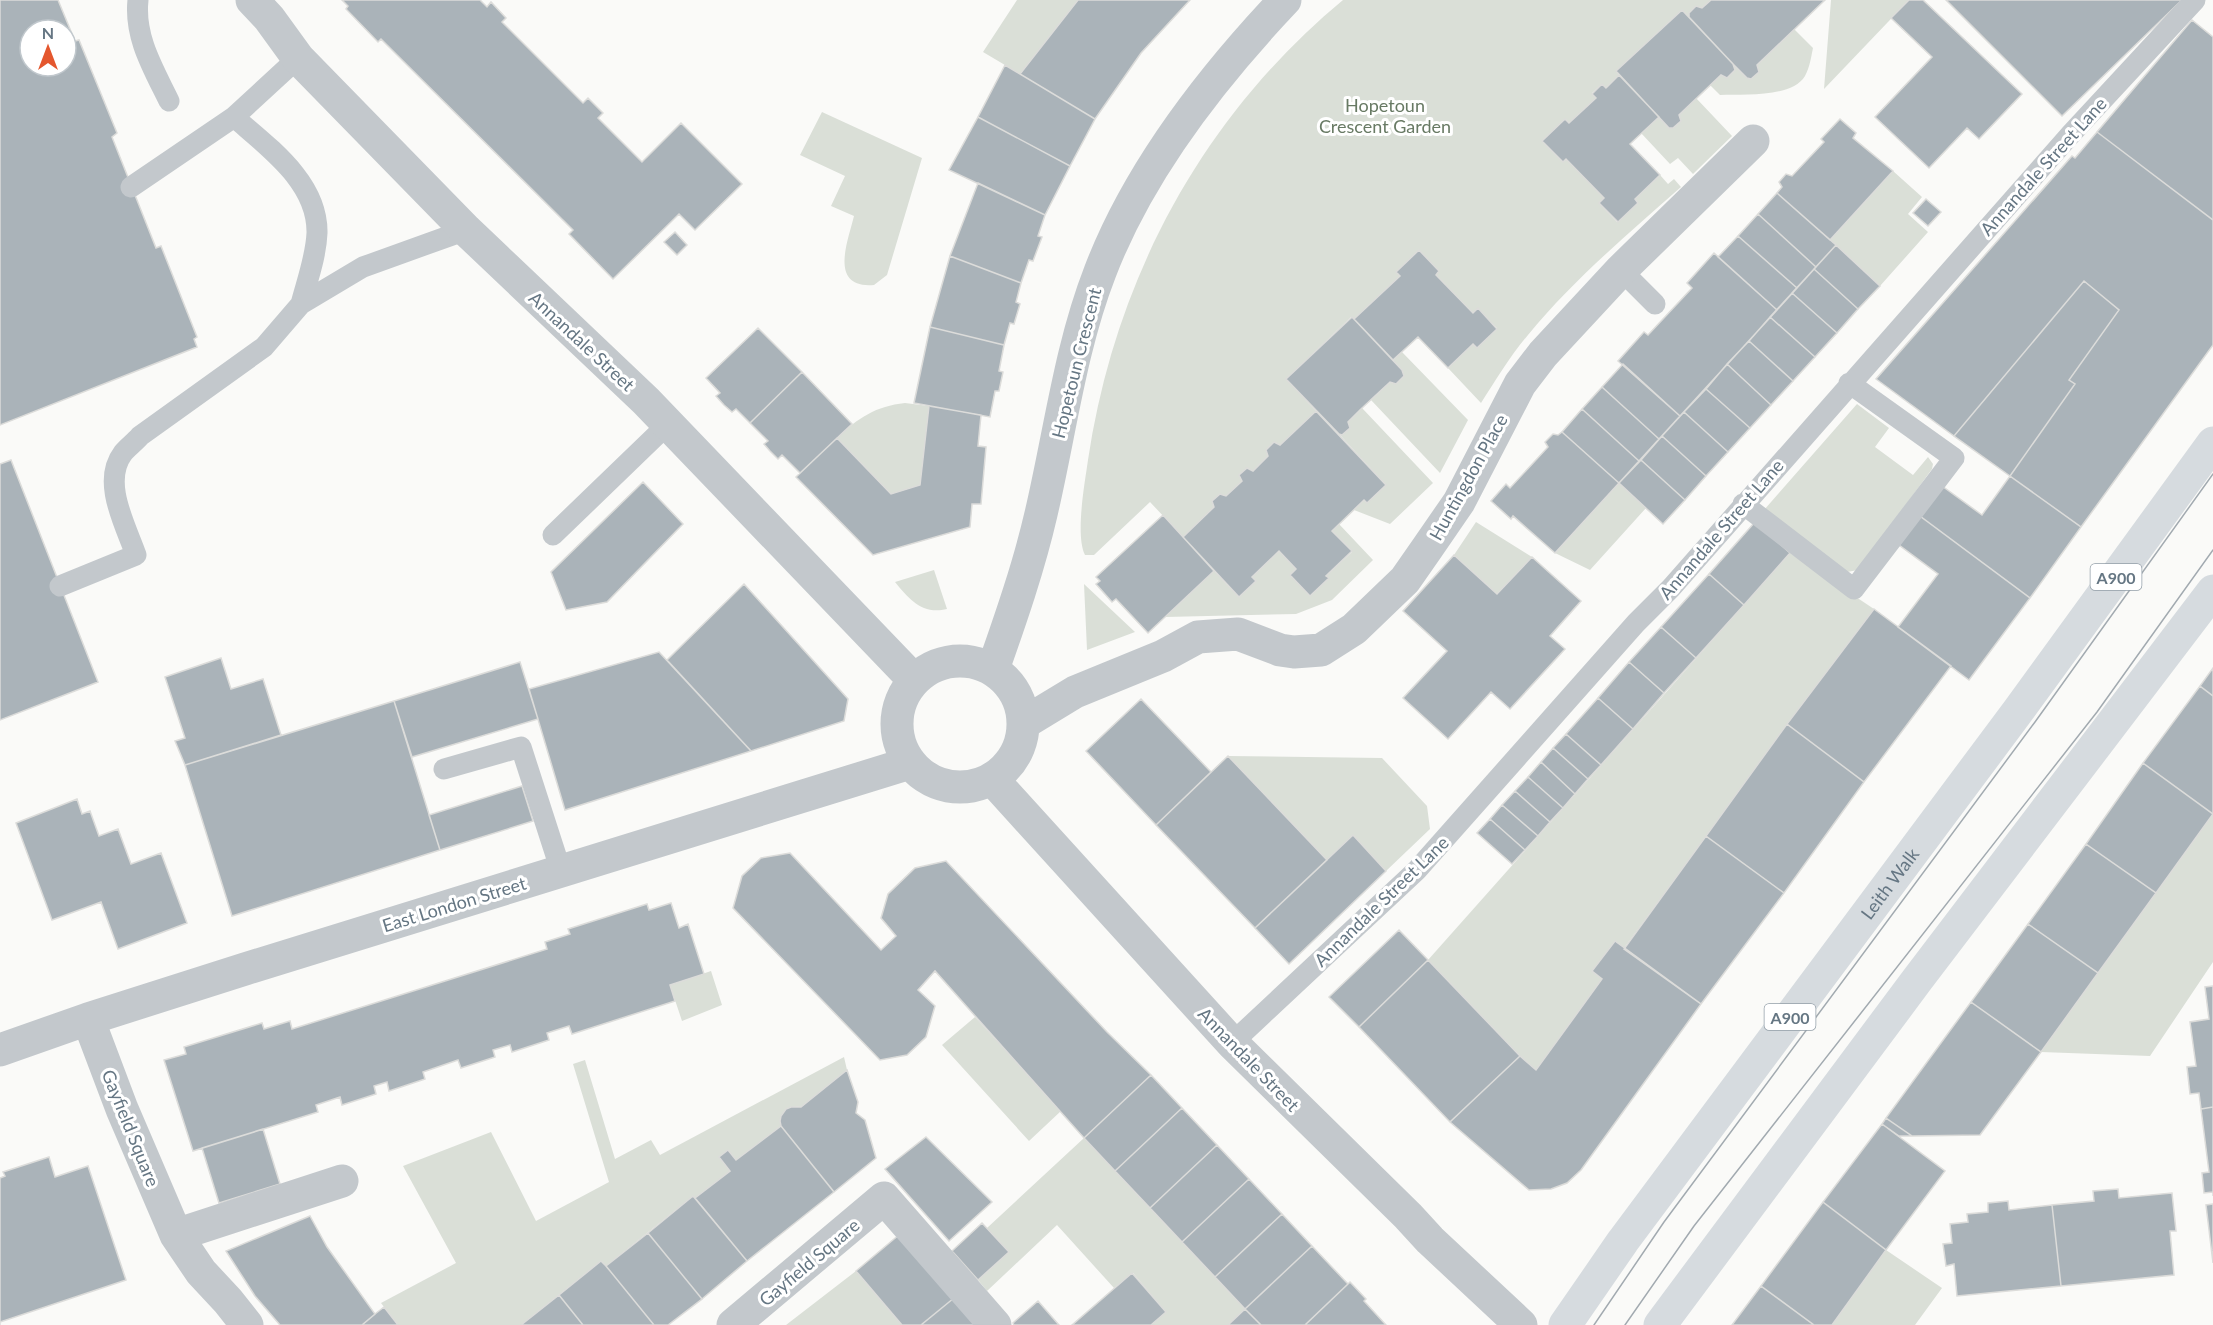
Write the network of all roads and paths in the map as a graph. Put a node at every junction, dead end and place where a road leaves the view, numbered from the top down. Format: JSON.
{"nodes":[{"id":1,"x":138,"y":0,"type":"edge"},
{"id":2,"x":252,"y":0,"type":"edge"},
{"id":3,"x":1284,"y":0,"type":"edge"},
{"id":4,"x":2194,"y":0,"type":"edge"},
{"id":5,"x":298,"y":58,"type":"junction"},
{"id":6,"x":169,"y":101,"type":"dead end"},
{"id":7,"x":234,"y":117,"type":"junction"},
{"id":8,"x":1754,"y":141,"type":"dead end"},
{"id":9,"x":131,"y":187,"type":"dead end"},
{"id":10,"x":466,"y":230,"type":"junction"},
{"id":11,"x":1621,"y":270,"type":"junction"},
{"id":12,"x":301,"y":304,"type":"junction"},
{"id":13,"x":1654,"y":304,"type":"dead end"},
{"id":14,"x":1849,"y":383,"type":"junction"},
{"id":15,"x":668,"y":424,"type":"junction"},
{"id":16,"x":2213,"y":443,"type":"edge"},
{"id":17,"x":1743,"y":504,"type":"junction"},
{"id":18,"x":553,"y":535,"type":"dead end"},
{"id":19,"x":60,"y":586,"type":"dead end"},
{"id":20,"x":2213,"y":591,"type":"edge"},
{"id":21,"x":993,"y":669,"type":"junction"},
{"id":22,"x":914,"y":680,"type":"junction"},
{"id":23,"x":1024,"y":723,"type":"junction"},
{"id":24,"x":910,"y":763,"type":"junction"},
{"id":25,"x":444,"y":769,"type":"dead end"},
{"id":26,"x":992,"y":779,"type":"junction"},
{"id":27,"x":561,"y":871,"type":"junction"},
{"id":28,"x":88,"y":1019,"type":"junction"},
{"id":29,"x":1232,"y":1043,"type":"junction"},
{"id":30,"x":0,"y":1050,"type":"edge"},
{"id":31,"x":342,"y":1181,"type":"dead end"},
{"id":32,"x":176,"y":1235,"type":"junction"},
{"id":33,"x":247,"y":1325,"type":"edge"},
{"id":34,"x":733,"y":1325,"type":"edge"},
{"id":35,"x":995,"y":1325,"type":"edge"},
{"id":36,"x":1521,"y":1325,"type":"edge"},
{"id":37,"x":1565,"y":1325,"type":"edge"},
{"id":38,"x":1660,"y":1325,"type":"edge"}],
"edges":[{"from":1,"to":6,"type":"lane"},
{"from":2,"to":5,"type":"street","name":"Annandale Street"},
{"from":3,"to":21,"type":"street","name":"Hopetoun Crescent"},
{"from":4,"to":14,"type":"lane","name":"Annandale Street Lane"},
{"from":5,"to":7,"type":"lane"},
{"from":5,"to":10,"type":"street","name":"Annandale Street"},
{"from":7,"to":9,"type":"lane"},
{"from":7,"to":12,"type":"lane"},
{"from":8,"to":11,"type":"street","name":"Huntingdon Place"},
{"from":10,"to":12,"type":"lane"},
{"from":10,"to":15,"type":"street","name":"Annandale Street"},
{"from":11,"to":13,"type":"lane"},
{"from":11,"to":23,"type":"street","name":"Huntingdon Place"},
{"from":12,"to":19,"type":"lane"},
{"from":14,"to":17,"type":"lane","name":"Annandale Street Lane"},
{"from":14,"to":17,"type":"lane"},
{"from":15,"to":18,"type":"lane"},
{"from":15,"to":22,"type":"street","name":"Annandale Street"},
{"from":16,"to":37,"type":"main road","name":"Leith Walk","number":"A900"},
{"from":17,"to":29,"type":"lane","name":"Annandale Street Lane"},
{"from":20,"to":38,"type":"main road"},
{"from":21,"to":22,"type":"street"},
{"from":21,"to":23,"type":"street"},
{"from":22,"to":24,"type":"street"},
{"from":23,"to":26,"type":"street"},
{"from":24,"to":26,"type":"street"},
{"from":24,"to":27,"type":"street","name":"East London Street"},
{"from":25,"to":27,"type":"lane"},
{"from":26,"to":29,"type":"street","name":"Annandale Street"},
{"from":27,"to":28,"type":"street","name":"East London Street"},
{"from":28,"to":30,"type":"street","name":"East London Street"},
{"from":28,"to":32,"type":"street","name":"Gayfield Square"},
{"from":29,"to":36,"type":"street","name":"Annandale Street"},
{"from":31,"to":32,"type":"street"},
{"from":32,"to":33,"type":"street","name":"Gayfield Square"},
{"from":34,"to":35,"type":"street","name":"Gayfield Square"}]}
